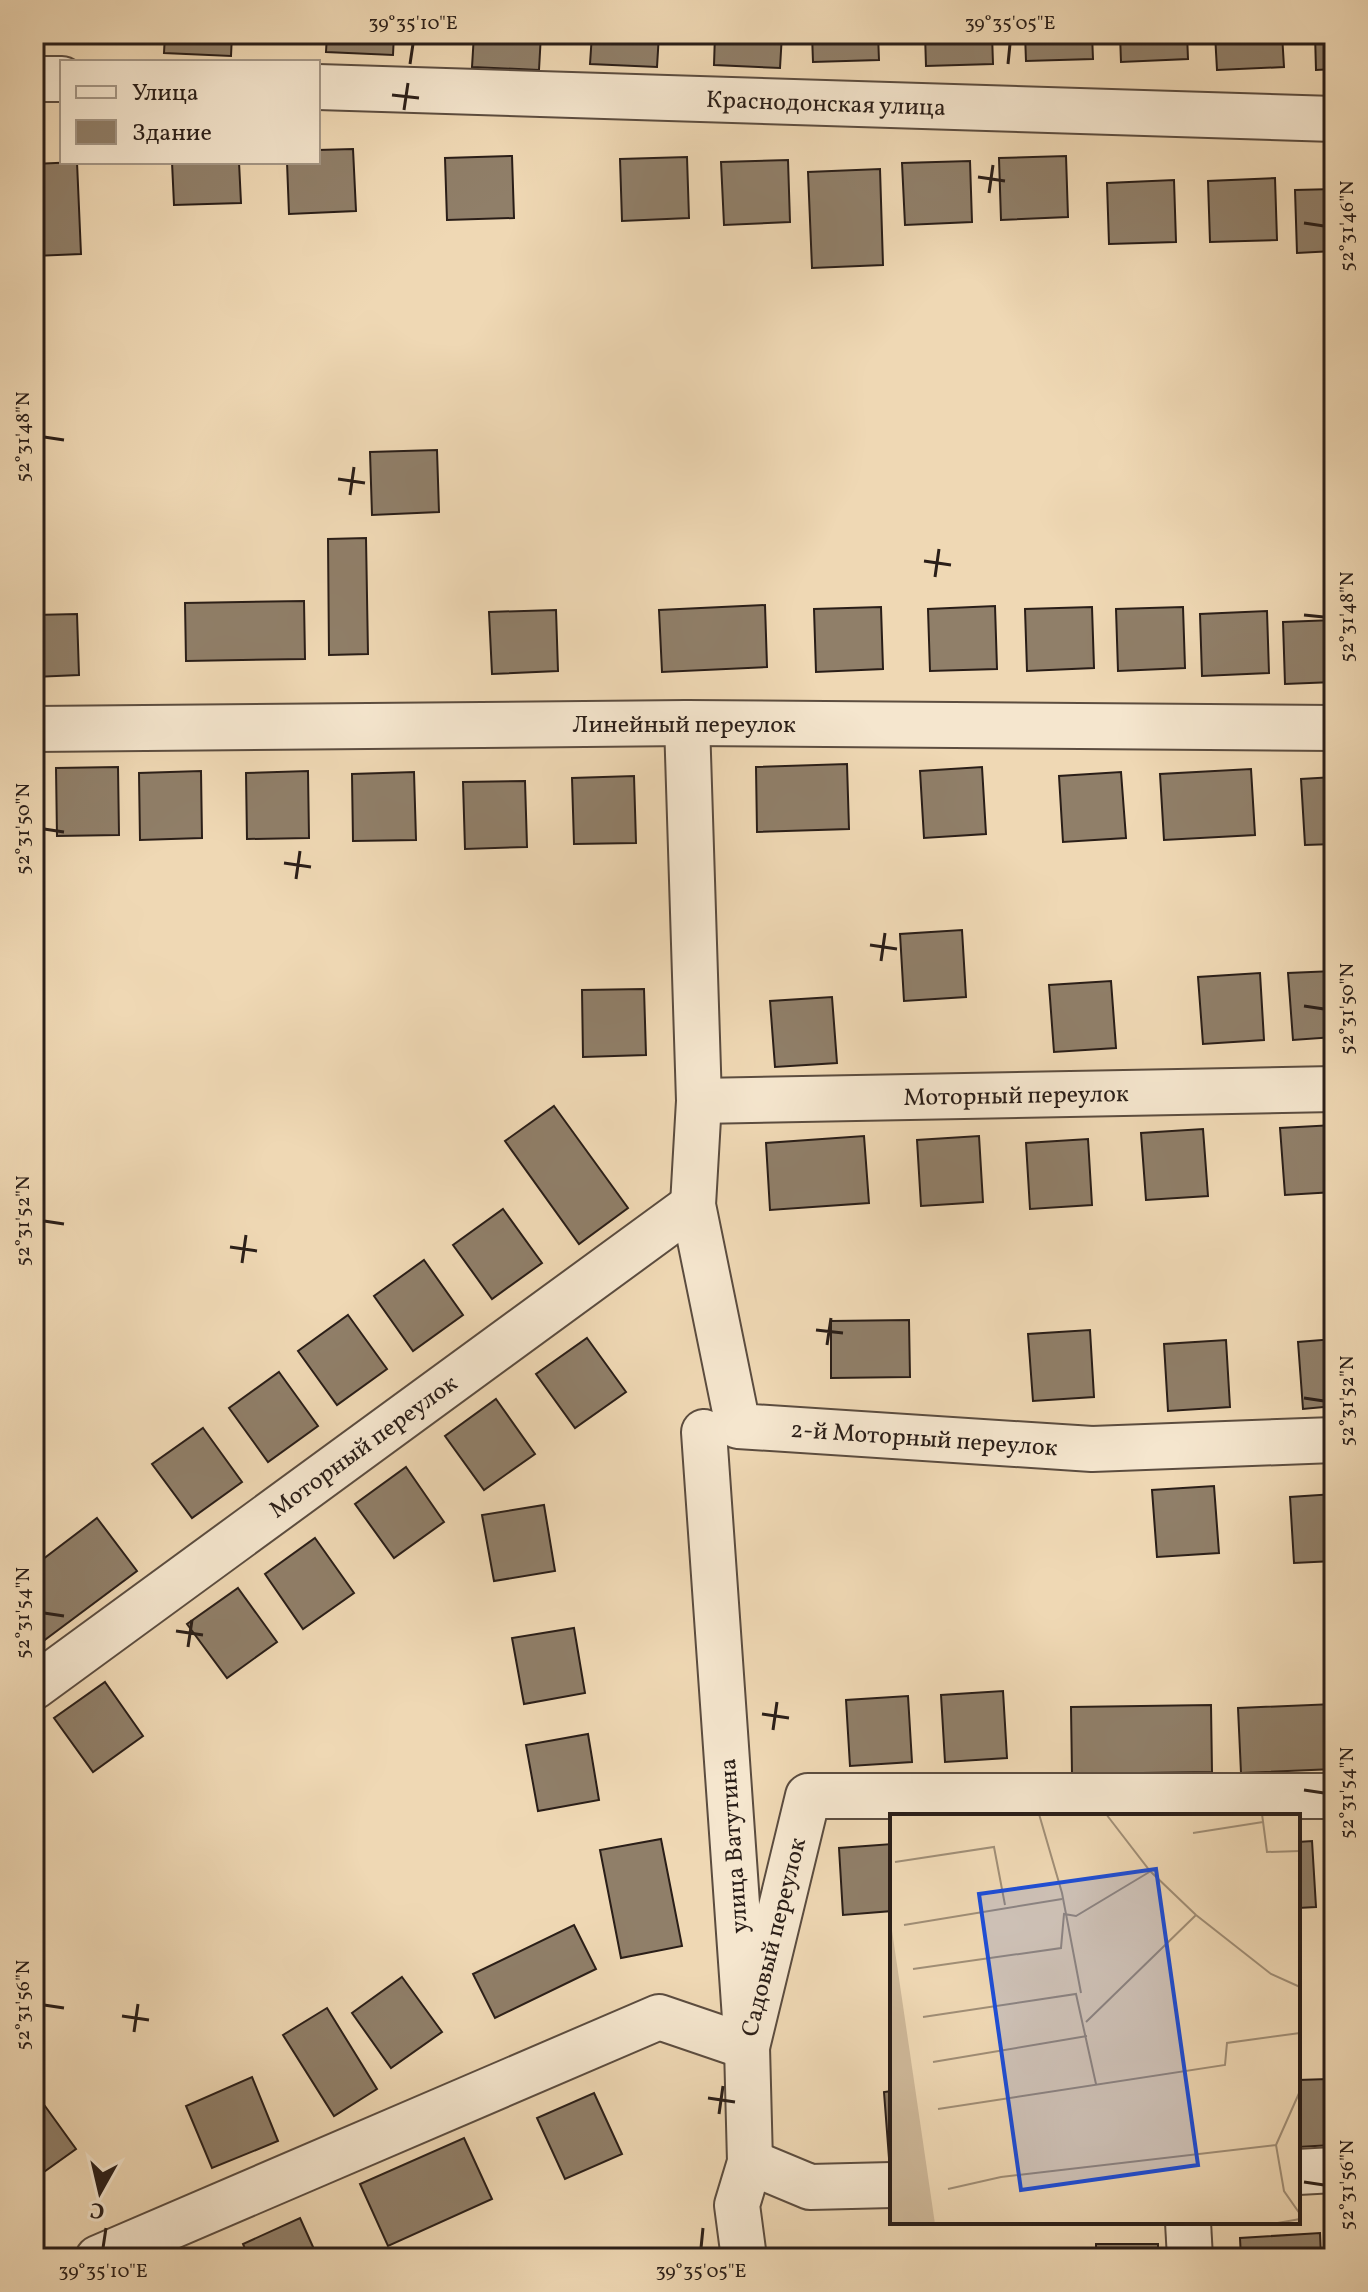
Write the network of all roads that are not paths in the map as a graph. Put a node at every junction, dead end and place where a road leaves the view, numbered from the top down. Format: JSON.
{"nodes":[{"id":1,"x":34,"y":79,"type":"edge"},
{"id":2,"x":60,"y":79,"type":"edge"},
{"id":3,"x":320,"y":87,"type":"edge"},
{"id":4,"x":1334,"y":119,"type":"edge"},
{"id":5,"x":687,"y":723,"type":"junction"},
{"id":6,"x":1334,"y":728,"type":"edge"},
{"id":7,"x":34,"y":729,"type":"edge"},
{"id":8,"x":1334,"y":1089,"type":"edge"},
{"id":9,"x":699,"y":1101,"type":"junction"},
{"id":10,"x":693,"y":1205,"type":"junction"},
{"id":11,"x":704,"y":1432,"type":"dead end"},
{"id":12,"x":1334,"y":1440,"type":"edge"},
{"id":13,"x":34,"y":1687,"type":"edge"},
{"id":14,"x":1334,"y":1796,"type":"edge"},
{"id":15,"x":747,"y":2047,"type":"junction"},
{"id":16,"x":750,"y":2162,"type":"junction"},
{"id":17,"x":1334,"y":2170,"type":"edge"},
{"id":18,"x":1300,"y":2172,"type":"edge"},
{"id":19,"x":890,"y":2185,"type":"edge"},
{"id":20,"x":1188,"y":2224,"type":"edge"},
{"id":21,"x":98,"y":2258,"type":"edge"},
{"id":22,"x":744,"y":2258,"type":"edge"},
{"id":23,"x":1190,"y":2258,"type":"edge"}],
"edges":[{"from":1,"to":2,"type":"street"},
{"from":3,"to":4,"type":"street","name":"Краснодонская улица"},
{"from":5,"to":6,"type":"street","name":"Линейный переулок"},
{"from":5,"to":7,"type":"street","name":"Линейный переулок"},
{"from":5,"to":9,"type":"street"},
{"from":8,"to":9,"type":"street","name":"Моторный переулок"},
{"from":9,"to":10,"type":"street"},
{"from":10,"to":12,"type":"street","name":"2-й Моторный переулок"},
{"from":10,"to":13,"type":"street","name":"Моторный переулок"},
{"from":11,"to":15,"type":"street","name":"улица Ватутина"},
{"from":14,"to":15,"type":"street","name":"Садовый переулок"},
{"from":15,"to":16,"type":"street","name":"улица Ватутина"},
{"from":15,"to":21,"type":"street","name":"Садовый переулок"},
{"from":16,"to":19,"type":"street"},
{"from":16,"to":22,"type":"street","name":"улица Ватутина"},
{"from":17,"to":18,"type":"street"},
{"from":20,"to":23,"type":"street"}]}
